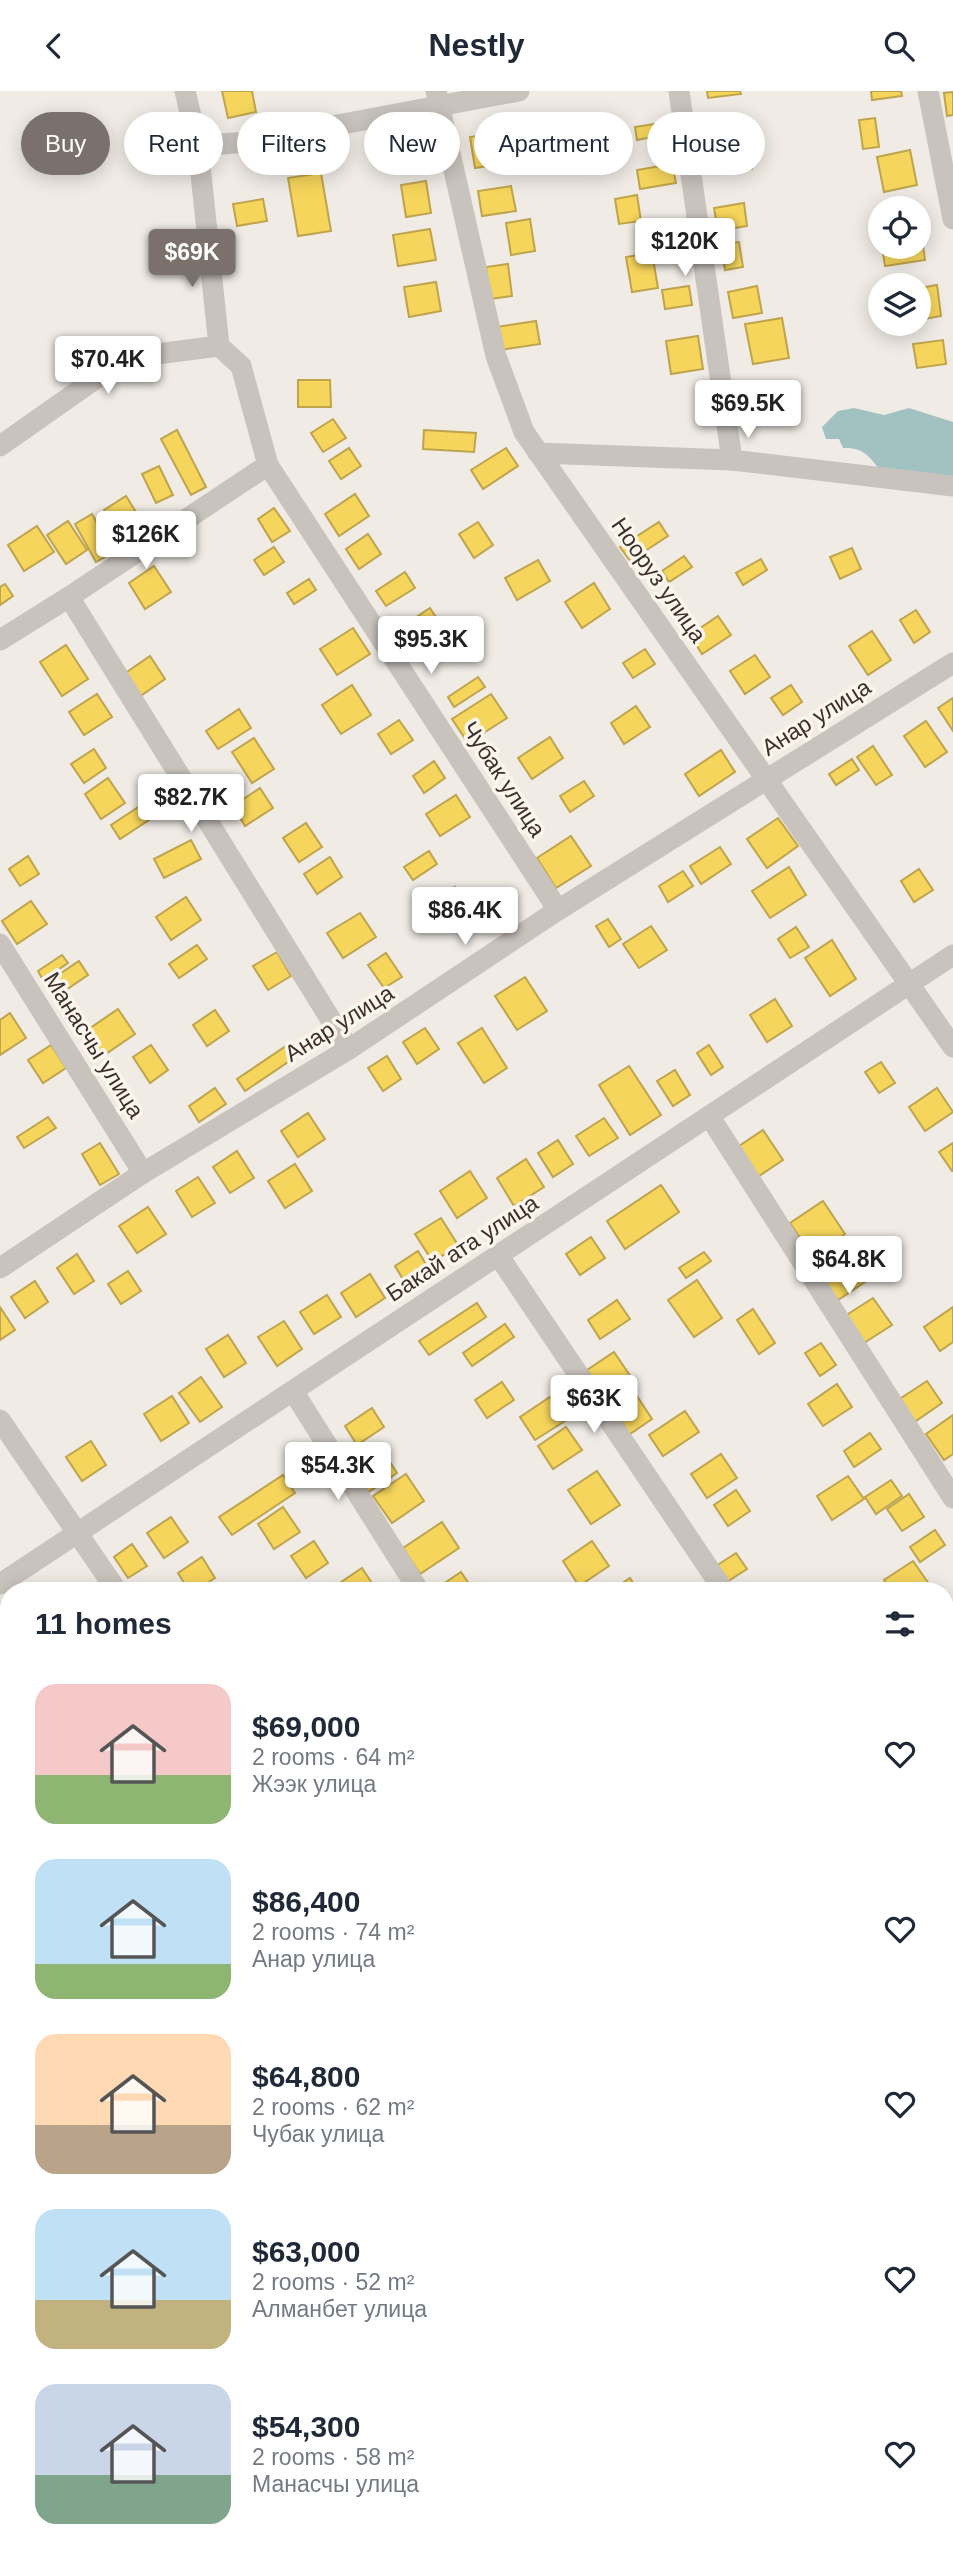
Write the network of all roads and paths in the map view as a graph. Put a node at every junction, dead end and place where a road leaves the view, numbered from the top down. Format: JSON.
{"nodes":[{"id":1,"x":185,"y":91,"type":"edge"},
{"id":2,"x":519,"y":91,"type":"edge"},
{"id":3,"x":679,"y":91,"type":"edge"},
{"id":4,"x":928,"y":91,"type":"edge"},
{"id":5,"x":438,"y":99,"type":"edge"},
{"id":6,"x":190,"y":112,"type":"edge"},
{"id":7,"x":223,"y":144,"type":"edge"},
{"id":8,"x":201,"y":175,"type":"edge"},
{"id":9,"x":953,"y":219,"type":"edge"},
{"id":10,"x":219,"y":346,"type":"junction"},
{"id":11,"x":0,"y":446,"type":"edge"},
{"id":12,"x":538,"y":453,"type":"junction"},
{"id":13,"x":732,"y":460,"type":"junction"},
{"id":14,"x":268,"y":465,"type":"junction"},
{"id":15,"x":953,"y":487,"type":"edge"},
{"id":16,"x":69,"y":597,"type":"junction"},
{"id":17,"x":0,"y":640,"type":"edge"},
{"id":18,"x":953,"y":663,"type":"edge"},
{"id":19,"x":767,"y":778,"type":"junction"},
{"id":20,"x":558,"y":910,"type":"junction"},
{"id":21,"x":0,"y":944,"type":"edge"},
{"id":22,"x":953,"y":955,"type":"edge"},
{"id":23,"x":910,"y":983,"type":"junction"},
{"id":24,"x":953,"y":1047,"type":"edge"},
{"id":25,"x":349,"y":1049,"type":"junction"},
{"id":26,"x":710,"y":1117,"type":"junction"},
{"id":27,"x":143,"y":1173,"type":"junction"},
{"id":28,"x":498,"y":1255,"type":"junction"},
{"id":29,"x":0,"y":1268,"type":"edge"},
{"id":30,"x":293,"y":1391,"type":"junction"},
{"id":31,"x":0,"y":1420,"type":"edge"},
{"id":32,"x":953,"y":1498,"type":"edge"},
{"id":33,"x":78,"y":1531,"type":"junction"},
{"id":34,"x":3,"y":1582,"type":"edge"},
{"id":35,"x":111,"y":1582,"type":"edge"},
{"id":36,"x":413,"y":1582,"type":"edge"},
{"id":37,"x":718,"y":1582,"type":"edge"}],
"edges":[{"from":1,"to":6,"type":"street"},
{"from":2,"to":5,"type":"street"},
{"from":3,"to":13,"type":"street"},
{"from":4,"to":9,"type":"street"},
{"from":5,"to":7,"type":"street"},
{"from":5,"to":12,"type":"street","name":"Нооруз улица"},
{"from":8,"to":10,"type":"street"},
{"from":10,"to":11,"type":"street"},
{"from":10,"to":14,"type":"street","name":"Чубак улица"},
{"from":12,"to":13,"type":"street"},
{"from":12,"to":19,"type":"street","name":"Нооруз улица"},
{"from":13,"to":15,"type":"street"},
{"from":14,"to":16,"type":"street"},
{"from":14,"to":20,"type":"street","name":"Чубак улица"},
{"from":16,"to":17,"type":"street"},
{"from":16,"to":25,"type":"street"},
{"from":18,"to":19,"type":"street","name":"Анар улица"},
{"from":19,"to":20,"type":"street","name":"Анар улица"},
{"from":19,"to":23,"type":"street","name":"Нооруз улица"},
{"from":20,"to":25,"type":"street","name":"Анар улица"},
{"from":21,"to":27,"type":"street","name":"Манасчы улица"},
{"from":22,"to":23,"type":"street","name":"Бакай ата улица"},
{"from":23,"to":24,"type":"street","name":"Нооруз улица"},
{"from":23,"to":26,"type":"street","name":"Бакай ата улица"},
{"from":25,"to":27,"type":"street","name":"Анар улица"},
{"from":26,"to":28,"type":"street","name":"Бакай ата улица"},
{"from":26,"to":32,"type":"street"},
{"from":27,"to":29,"type":"street","name":"Анар улица"},
{"from":28,"to":30,"type":"street","name":"Бакай ата улица"},
{"from":28,"to":37,"type":"street"},
{"from":30,"to":33,"type":"street","name":"Бакай ата улица"},
{"from":30,"to":36,"type":"street"},
{"from":31,"to":33,"type":"street"},
{"from":33,"to":34,"type":"street","name":"Бакай ата улица"},
{"from":33,"to":35,"type":"street"}]}
